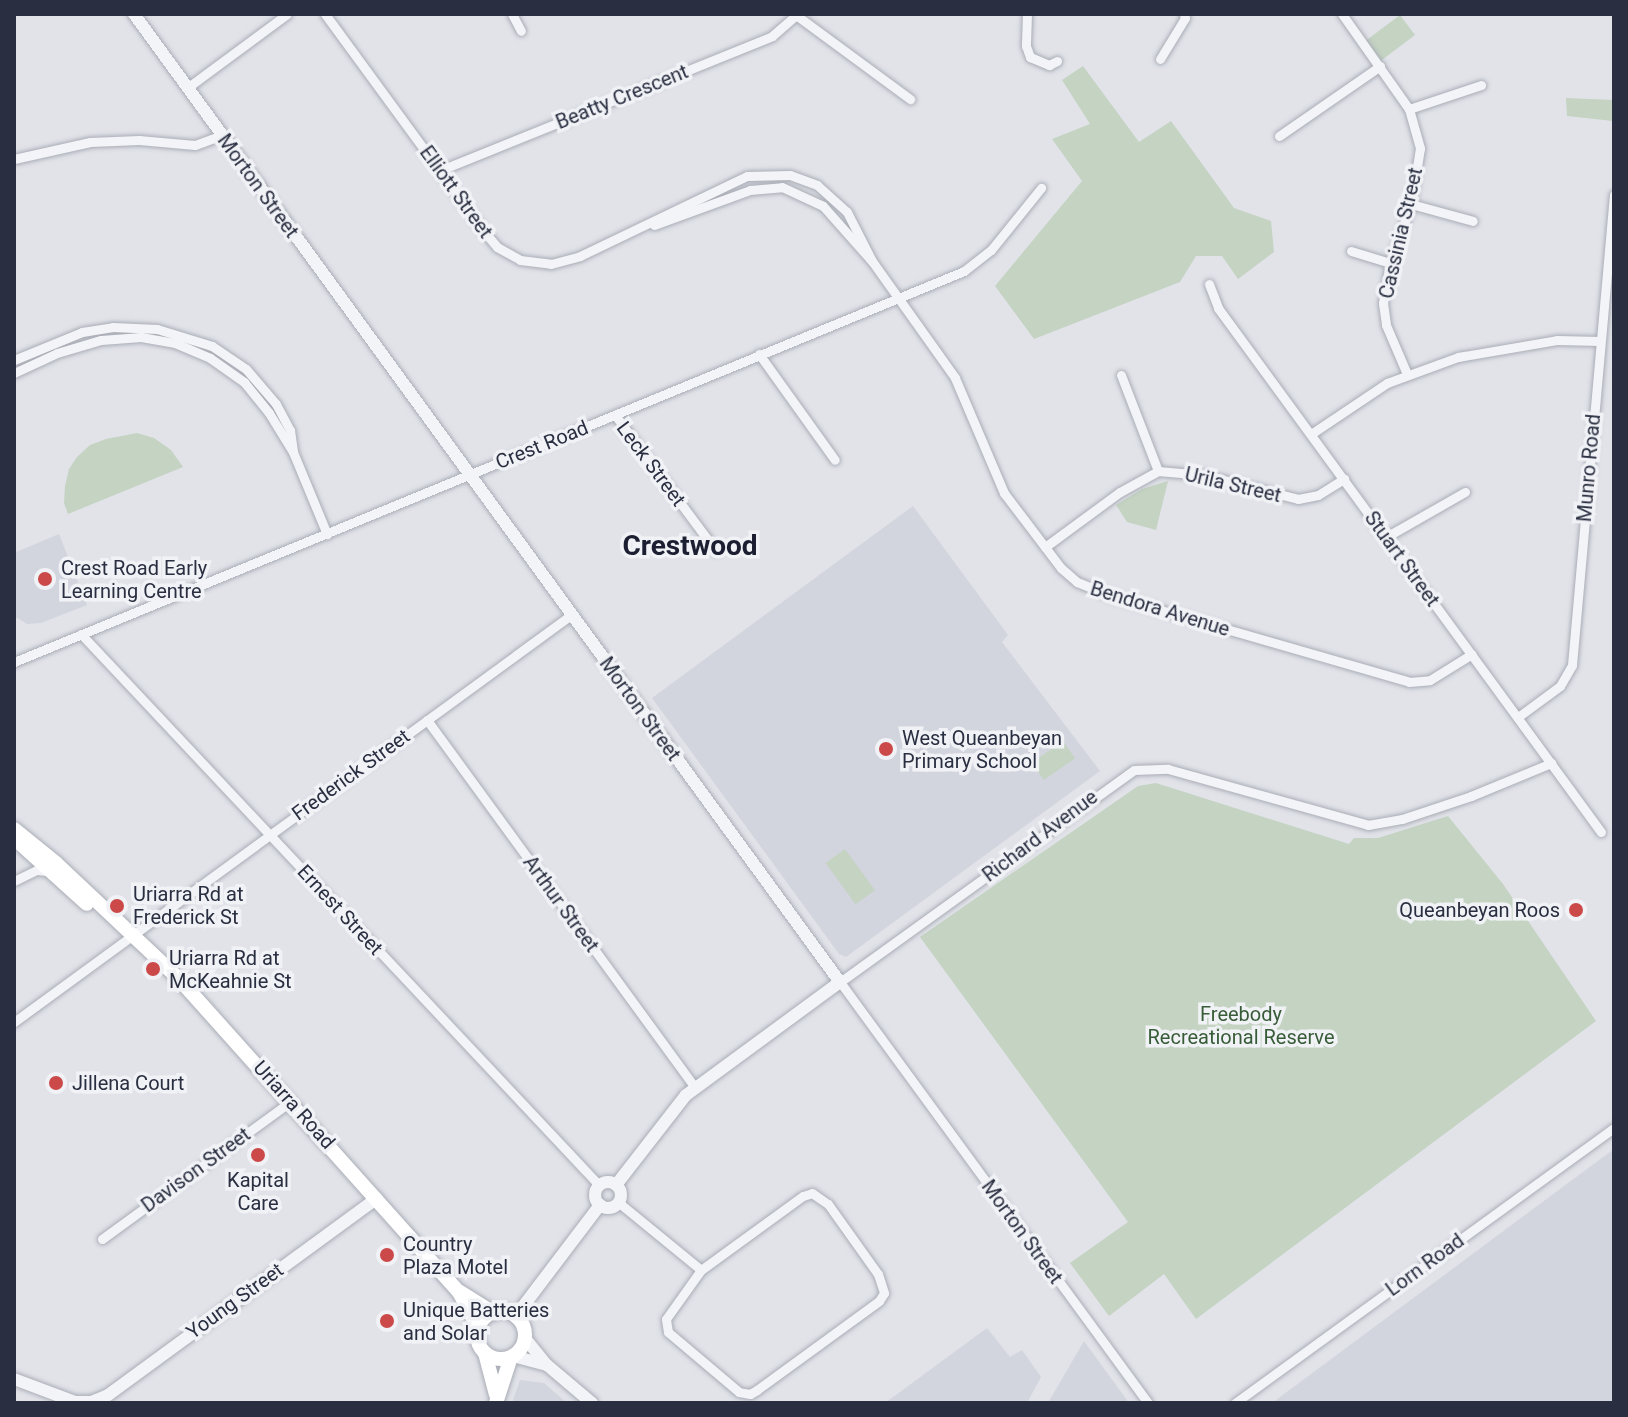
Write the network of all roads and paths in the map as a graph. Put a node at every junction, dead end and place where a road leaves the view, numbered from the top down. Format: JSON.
{"nodes":[{"id":1,"x":134,"y":14,"type":"edge"},
{"id":2,"x":287,"y":14,"type":"edge"},
{"id":3,"x":325,"y":14,"type":"edge"},
{"id":4,"x":512,"y":14,"type":"edge"},
{"id":5,"x":797,"y":14,"type":"edge"},
{"id":6,"x":1027,"y":14,"type":"edge"},
{"id":7,"x":1184,"y":14,"type":"edge"},
{"id":8,"x":1342,"y":14,"type":"edge"},
{"id":9,"x":521,"y":31,"type":"dead end"},
{"id":10,"x":1160,"y":59,"type":"dead end"},
{"id":11,"x":1057,"y":61,"type":"dead end"},
{"id":12,"x":1380,"y":66,"type":"junction"},
{"id":13,"x":1481,"y":85,"type":"dead end"},
{"id":14,"x":187,"y":88,"type":"junction"},
{"id":15,"x":910,"y":99,"type":"dead end"},
{"id":16,"x":1409,"y":109,"type":"junction"},
{"id":17,"x":222,"y":135,"type":"junction"},
{"id":18,"x":1279,"y":136,"type":"dead end"},
{"id":19,"x":14,"y":159,"type":"edge"},
{"id":20,"x":441,"y":170,"type":"junction"},
{"id":21,"x":1041,"y":188,"type":"dead end"},
{"id":22,"x":1614,"y":195,"type":"edge"},
{"id":23,"x":1411,"y":204,"type":"junction"},
{"id":24,"x":1473,"y":221,"type":"dead end"},
{"id":25,"x":1351,"y":251,"type":"dead end"},
{"id":26,"x":1390,"y":263,"type":"junction"},
{"id":27,"x":1209,"y":284,"type":"dead end"},
{"id":28,"x":897,"y":299,"type":"junction"},
{"id":29,"x":1600,"y":341,"type":"junction"},
{"id":30,"x":759,"y":354,"type":"junction"},
{"id":31,"x":14,"y":360,"type":"edge"},
{"id":32,"x":14,"y":373,"type":"edge"},
{"id":33,"x":1407,"y":374,"type":"junction"},
{"id":34,"x":1121,"y":375,"type":"dead end"},
{"id":35,"x":615,"y":415,"type":"junction"},
{"id":36,"x":1311,"y":434,"type":"junction"},
{"id":37,"x":293,"y":452,"type":"junction"},
{"id":38,"x":835,"y":460,"type":"dead end"},
{"id":39,"x":1158,"y":471,"type":"junction"},
{"id":40,"x":469,"y":474,"type":"junction"},
{"id":41,"x":1344,"y":479,"type":"junction"},
{"id":42,"x":1465,"y":492,"type":"dead end"},
{"id":43,"x":327,"y":534,"type":"junction"},
{"id":44,"x":1386,"y":537,"type":"junction"},
{"id":45,"x":1045,"y":547,"type":"junction"},
{"id":46,"x":716,"y":551,"type":"dead end"},
{"id":47,"x":571,"y":615,"type":"junction"},
{"id":48,"x":81,"y":634,"type":"junction"},
{"id":49,"x":1472,"y":654,"type":"junction"},
{"id":50,"x":14,"y":662,"type":"edge"},
{"id":51,"x":1518,"y":717,"type":"junction"},
{"id":52,"x":427,"y":720,"type":"junction"},
{"id":53,"x":1551,"y":763,"type":"junction"},
{"id":54,"x":14,"y":829,"type":"edge"},
{"id":55,"x":1601,"y":832,"type":"dead end"},
{"id":56,"x":269,"y":836,"type":"junction"},
{"id":57,"x":18,"y":842,"type":"edge"},
{"id":58,"x":49,"y":872,"type":"junction"},
{"id":59,"x":16,"y":879,"type":"edge"},
{"id":60,"x":126,"y":931,"type":"junction"},
{"id":61,"x":840,"y":982,"type":"junction"},
{"id":62,"x":14,"y":1022,"type":"edge"},
{"id":63,"x":695,"y":1088,"type":"junction"},
{"id":64,"x":291,"y":1101,"type":"junction"},
{"id":65,"x":1614,"y":1128,"type":"edge"},
{"id":66,"x":599,"y":1185,"type":"junction"},
{"id":67,"x":616,"y":1185,"type":"junction"},
{"id":68,"x":377,"y":1198,"type":"junction"},
{"id":69,"x":618,"y":1202,"type":"junction"},
{"id":70,"x":600,"y":1205,"type":"junction"},
{"id":71,"x":102,"y":1239,"type":"dead end"},
{"id":72,"x":701,"y":1270,"type":"junction"},
{"id":73,"x":459,"y":1292,"type":"junction"},
{"id":74,"x":494,"y":1313,"type":"junction"},
{"id":75,"x":515,"y":1317,"type":"junction"},
{"id":76,"x":478,"y":1328,"type":"junction"},
{"id":77,"x":524,"y":1337,"type":"junction"},
{"id":78,"x":485,"y":1353,"type":"junction"},
{"id":79,"x":512,"y":1356,"type":"junction"},
{"id":80,"x":547,"y":1365,"type":"junction"},
{"id":81,"x":14,"y":1379,"type":"edge"},
{"id":82,"x":496,"y":1399,"type":"edge"},
{"id":83,"x":91,"y":1402,"type":"edge"},
{"id":84,"x":592,"y":1403,"type":"edge"},
{"id":85,"x":1148,"y":1403,"type":"edge"},
{"id":86,"x":1235,"y":1403,"type":"edge"}],
"edges":[{"from":1,"to":14,"type":"street","name":"Morton Street"},
{"from":2,"to":14,"type":"street"},
{"from":3,"to":20,"type":"street","name":"Elliott Street"},
{"from":4,"to":9,"type":"street"},
{"from":5,"to":15,"type":"street"},
{"from":5,"to":20,"type":"street","name":"Beatty Crescent"},
{"from":6,"to":11,"type":"street"},
{"from":7,"to":10,"type":"street"},
{"from":8,"to":12,"type":"street","name":"Cassinia Street"},
{"from":12,"to":16,"type":"street","name":"Cassinia Street"},
{"from":12,"to":18,"type":"street"},
{"from":13,"to":16,"type":"street"},
{"from":14,"to":17,"type":"street","name":"Morton Street"},
{"from":16,"to":23,"type":"street","name":"Cassinia Street"},
{"from":17,"to":19,"type":"street"},
{"from":17,"to":40,"type":"street","name":"Morton Street"},
{"from":20,"to":28,"type":"street","name":"Elliott Street"},
{"from":21,"to":28,"type":"street","name":"Crest Road"},
{"from":22,"to":29,"type":"street","name":"Munro Road"},
{"from":23,"to":24,"type":"street"},
{"from":23,"to":26,"type":"street","name":"Cassinia Street"},
{"from":25,"to":26,"type":"street"},
{"from":26,"to":33,"type":"street","name":"Cassinia Street"},
{"from":27,"to":36,"type":"street","name":"Stuart Street"},
{"from":28,"to":30,"type":"street","name":"Crest Road"},
{"from":28,"to":45,"type":"street","name":"Bendora Avenue"},
{"from":29,"to":33,"type":"street"},
{"from":29,"to":51,"type":"street","name":"Munro Road"},
{"from":30,"to":35,"type":"street","name":"Crest Road"},
{"from":30,"to":38,"type":"street"},
{"from":31,"to":37,"type":"street"},
{"from":32,"to":37,"type":"street"},
{"from":33,"to":36,"type":"street"},
{"from":34,"to":39,"type":"street"},
{"from":35,"to":40,"type":"street","name":"Crest Road"},
{"from":35,"to":46,"type":"street","name":"Leck Street"},
{"from":36,"to":41,"type":"street","name":"Stuart Street"},
{"from":37,"to":43,"type":"street"},
{"from":39,"to":41,"type":"street","name":"Urila Street"},
{"from":39,"to":45,"type":"street","name":"Urila Street"},
{"from":40,"to":43,"type":"street","name":"Crest Road"},
{"from":40,"to":47,"type":"street","name":"Morton Street"},
{"from":41,"to":44,"type":"street","name":"Stuart Street"},
{"from":42,"to":44,"type":"street"},
{"from":43,"to":48,"type":"street","name":"Crest Road"},
{"from":44,"to":49,"type":"street","name":"Stuart Street"},
{"from":45,"to":49,"type":"street","name":"Bendora Avenue"},
{"from":47,"to":52,"type":"street","name":"Frederick Street"},
{"from":47,"to":61,"type":"street","name":"Morton Street"},
{"from":48,"to":50,"type":"street","name":"Crest Road"},
{"from":48,"to":56,"type":"street","name":"Ernest Street"},
{"from":49,"to":51,"type":"street","name":"Stuart Street"},
{"from":51,"to":53,"type":"street","name":"Stuart Street"},
{"from":52,"to":56,"type":"street","name":"Frederick Street"},
{"from":52,"to":63,"type":"street","name":"Arthur Street"},
{"from":53,"to":55,"type":"street","name":"Stuart Street"},
{"from":53,"to":61,"type":"street","name":"Richard Avenue"},
{"from":54,"to":60,"type":"main road","name":"Uriarra Road"},
{"from":56,"to":60,"type":"street","name":"Frederick Street"},
{"from":56,"to":66,"type":"street","name":"Ernest Street"},
{"from":57,"to":58,"type":"main road","name":"Uriarra Road"},
{"from":57,"to":59,"type":"street"},
{"from":58,"to":59,"type":"street"},
{"from":58,"to":60,"type":"main road","name":"Uriarra Road"},
{"from":60,"to":62,"type":"street","name":"Frederick Street"},
{"from":60,"to":64,"type":"main road","name":"Uriarra Road"},
{"from":61,"to":63,"type":"street","name":"Richard Avenue"},
{"from":61,"to":85,"type":"street","name":"Morton Street"},
{"from":63,"to":67,"type":"street","name":"Richard Avenue"},
{"from":64,"to":68,"type":"main road","name":"Uriarra Road"},
{"from":64,"to":71,"type":"street","name":"Davison Street"},
{"from":65,"to":86,"type":"street","name":"Lorn Road"},
{"from":66,"to":67,"type":"street"},
{"from":66,"to":70,"type":"street"},
{"from":67,"to":69,"type":"street"},
{"from":68,"to":73,"type":"main road","name":"Uriarra Road"},
{"from":68,"to":83,"type":"street","name":"Young Street"},
{"from":69,"to":70,"type":"street"},
{"from":69,"to":72,"type":"street"},
{"from":70,"to":75,"type":"street"},
{"from":72,"to":72,"type":"street"},
{"from":73,"to":74,"type":"main road","name":"Uriarra Road"},
{"from":73,"to":76,"type":"main road","name":"Uriarra Road"},
{"from":74,"to":75,"type":"main road"},
{"from":74,"to":76,"type":"main road"},
{"from":75,"to":77,"type":"main road"},
{"from":76,"to":78,"type":"main road"},
{"from":77,"to":79,"type":"main road"},
{"from":77,"to":80,"type":"street"},
{"from":78,"to":79,"type":"main road"},
{"from":78,"to":82,"type":"main road"},
{"from":79,"to":80,"type":"street"},
{"from":79,"to":82,"type":"main road"},
{"from":80,"to":84,"type":"street"},
{"from":81,"to":83,"type":"street"}]}
